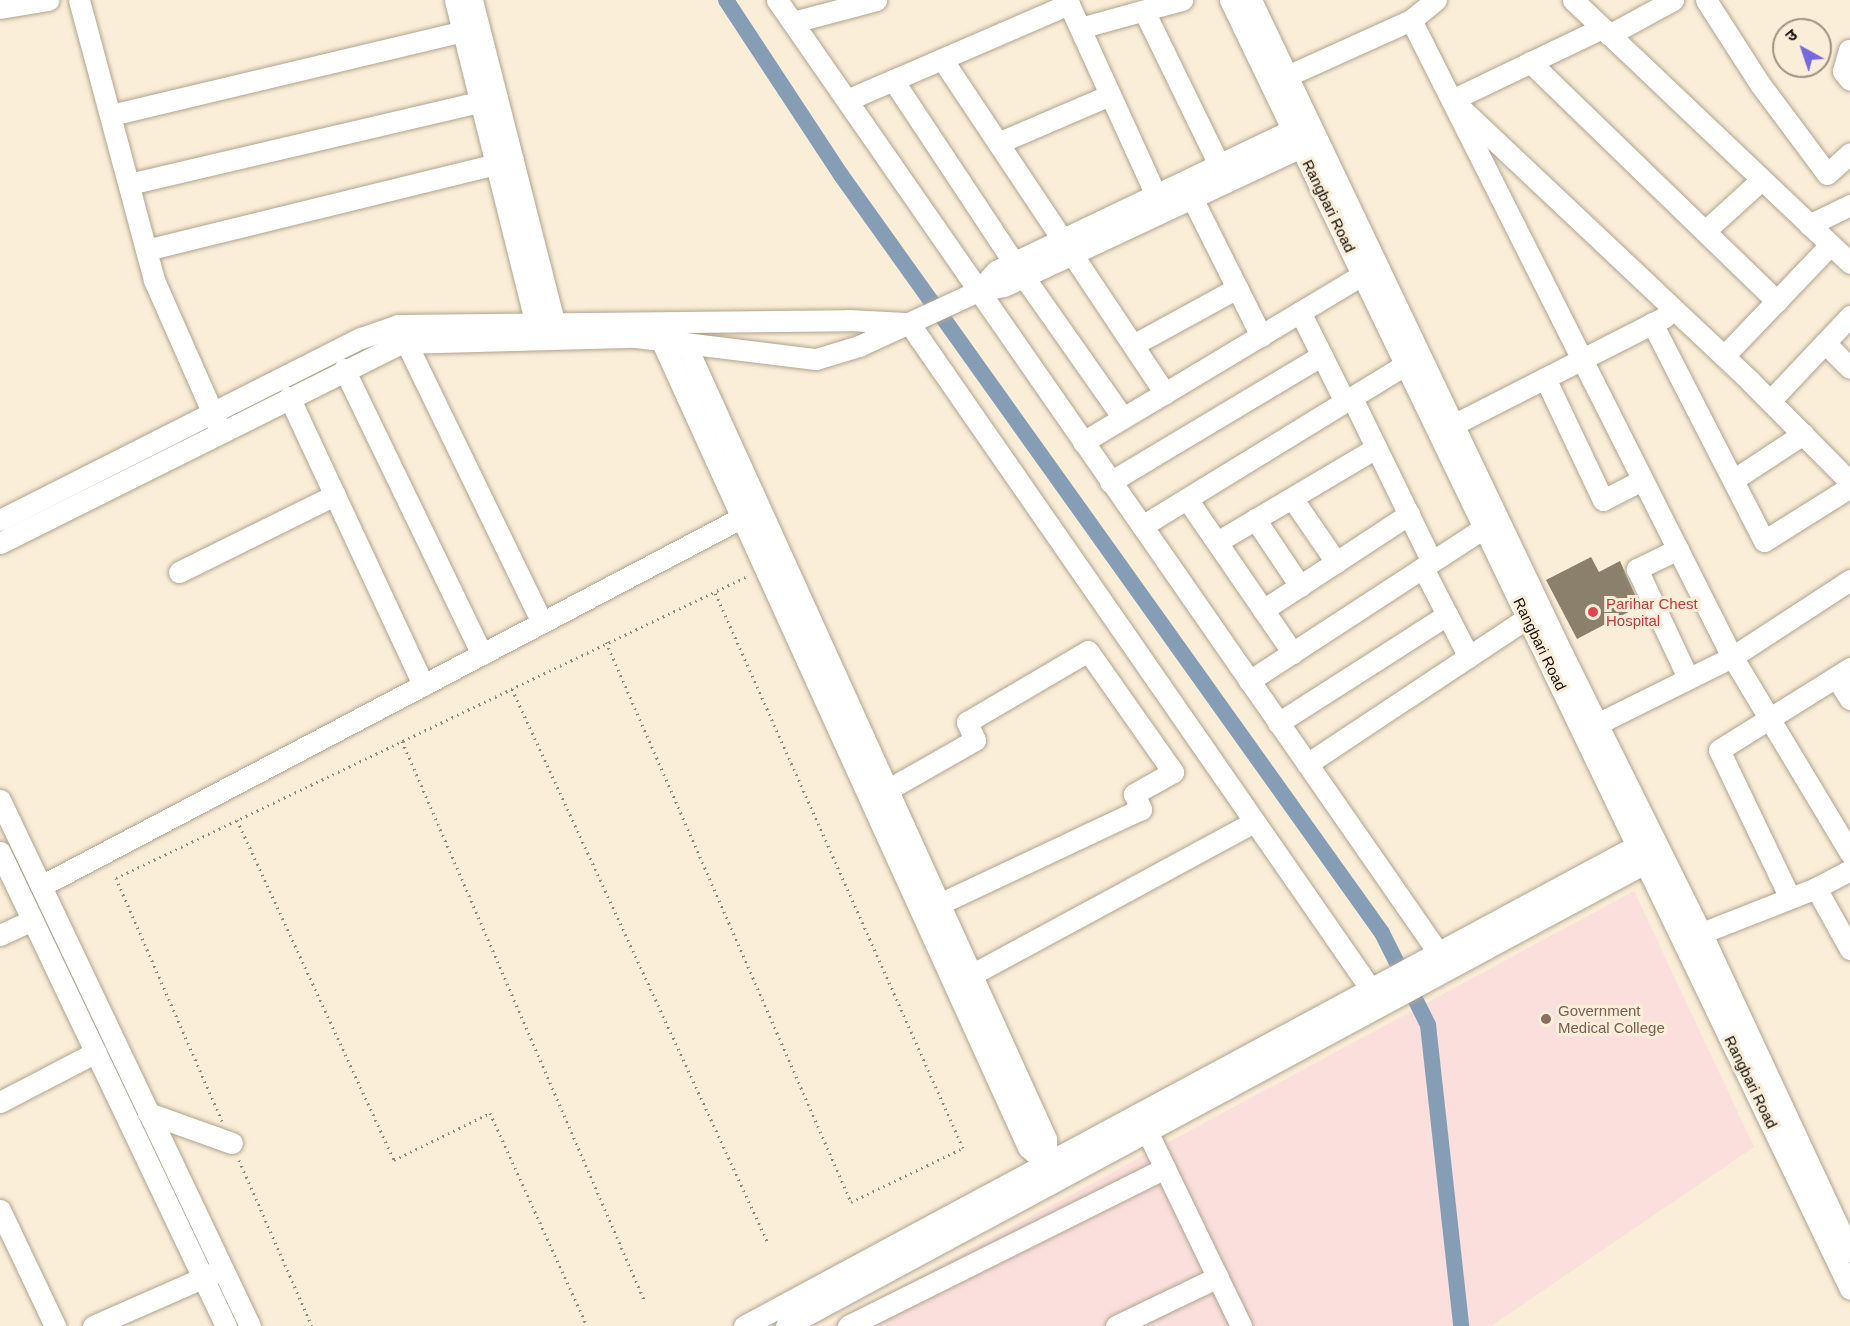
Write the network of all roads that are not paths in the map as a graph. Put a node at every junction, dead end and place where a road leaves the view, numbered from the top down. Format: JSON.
{"nodes":[{"id":1,"x":48,"y":0,"type":"edge"},
{"id":2,"x":79,"y":0,"type":"edge"},
{"id":3,"x":455,"y":0,"type":"edge"},
{"id":4,"x":472,"y":0,"type":"edge"},
{"id":5,"x":777,"y":0,"type":"edge"},
{"id":6,"x":876,"y":0,"type":"edge"},
{"id":7,"x":1182,"y":0,"type":"edge"},
{"id":8,"x":1230,"y":0,"type":"edge"},
{"id":9,"x":1251,"y":0,"type":"edge"},
{"id":10,"x":1436,"y":0,"type":"edge"},
{"id":11,"x":1573,"y":0,"type":"edge"},
{"id":12,"x":1673,"y":0,"type":"edge"},
{"id":13,"x":1706,"y":0,"type":"edge"},
{"id":14,"x":1068,"y":2,"type":"edge"},
{"id":15,"x":0,"y":8,"type":"edge"},
{"id":16,"x":1144,"y":10,"type":"junction"},
{"id":17,"x":1411,"y":20,"type":"junction"},
{"id":18,"x":793,"y":22,"type":"junction"},
{"id":19,"x":1080,"y":28,"type":"junction"},
{"id":20,"x":463,"y":31,"type":"junction"},
{"id":21,"x":1605,"y":31,"type":"junction"},
{"id":22,"x":1849,"y":50,"type":"edge"},
{"id":23,"x":942,"y":59,"type":"junction"},
{"id":24,"x":1530,"y":62,"type":"junction"},
{"id":25,"x":1287,"y":76,"type":"junction"},
{"id":26,"x":893,"y":80,"type":"junction"},
{"id":27,"x":1850,"y":80,"type":"edge"},
{"id":28,"x":1110,"y":95,"type":"junction"},
{"id":29,"x":489,"y":99,"type":"junction"},
{"id":30,"x":847,"y":100,"type":"junction"},
{"id":31,"x":1452,"y":100,"type":"junction"},
{"id":32,"x":111,"y":115,"type":"junction"},
{"id":33,"x":1297,"y":138,"type":"junction"},
{"id":34,"x":998,"y":143,"type":"junction"},
{"id":35,"x":1850,"y":153,"type":"edge"},
{"id":36,"x":504,"y":162,"type":"junction"},
{"id":37,"x":1219,"y":165,"type":"junction"},
{"id":38,"x":1760,"y":181,"type":"junction"},
{"id":39,"x":129,"y":184,"type":"junction"},
{"id":40,"x":1187,"y":190,"type":"junction"},
{"id":41,"x":1156,"y":195,"type":"junction"},
{"id":42,"x":1850,"y":205,"type":"edge"},
{"id":43,"x":1809,"y":225,"type":"junction"},
{"id":44,"x":1705,"y":231,"type":"junction"},
{"id":45,"x":1830,"y":244,"type":"junction"},
{"id":46,"x":1067,"y":247,"type":"junction"},
{"id":47,"x":146,"y":250,"type":"junction"},
{"id":48,"x":1850,"y":263,"type":"edge"},
{"id":49,"x":1019,"y":270,"type":"junction"},
{"id":50,"x":1362,"y":275,"type":"junction"},
{"id":51,"x":1237,"y":288,"type":"junction"},
{"id":52,"x":971,"y":295,"type":"junction"},
{"id":53,"x":1777,"y":300,"type":"junction"},
{"id":54,"x":1676,"y":311,"type":"junction"},
{"id":55,"x":1300,"y":312,"type":"junction"},
{"id":56,"x":1850,"y":316,"type":"edge"},
{"id":57,"x":915,"y":320,"type":"junction"},
{"id":58,"x":1652,"y":323,"type":"junction"},
{"id":59,"x":547,"y":331,"type":"junction"},
{"id":60,"x":401,"y":334,"type":"junction"},
{"id":61,"x":1261,"y":336,"type":"junction"},
{"id":62,"x":661,"y":340,"type":"junction"},
{"id":63,"x":685,"y":343,"type":"junction"},
{"id":64,"x":1825,"y":343,"type":"junction"},
{"id":65,"x":1133,"y":345,"type":"junction"},
{"id":66,"x":1322,"y":356,"type":"junction"},
{"id":67,"x":1724,"y":356,"type":"junction"},
{"id":68,"x":1582,"y":359,"type":"junction"},
{"id":69,"x":1405,"y":365,"type":"junction"},
{"id":70,"x":1850,"y":368,"type":"edge"},
{"id":71,"x":344,"y":369,"type":"junction"},
{"id":72,"x":1545,"y":378,"type":"junction"},
{"id":73,"x":1165,"y":393,"type":"junction"},
{"id":74,"x":289,"y":397,"type":"junction"},
{"id":75,"x":1348,"y":400,"type":"junction"},
{"id":76,"x":1770,"y":401,"type":"junction"},
{"id":77,"x":1123,"y":418,"type":"junction"},
{"id":78,"x":217,"y":422,"type":"junction"},
{"id":79,"x":1446,"y":429,"type":"junction"},
{"id":80,"x":1803,"y":434,"type":"junction"},
{"id":81,"x":1083,"y":442,"type":"junction"},
{"id":82,"x":1376,"y":448,"type":"junction"},
{"id":83,"x":1642,"y":480,"type":"junction"},
{"id":84,"x":1733,"y":480,"type":"junction"},
{"id":85,"x":1110,"y":482,"type":"junction"},
{"id":86,"x":1850,"y":482,"type":"edge"},
{"id":87,"x":1850,"y":487,"type":"edge"},
{"id":88,"x":335,"y":495,"type":"junction"},
{"id":89,"x":1292,"y":498,"type":"junction"},
{"id":90,"x":1187,"y":499,"type":"junction"},
{"id":91,"x":751,"y":513,"type":"junction"},
{"id":92,"x":1408,"y":514,"type":"junction"},
{"id":93,"x":1255,"y":519,"type":"junction"},
{"id":94,"x":0,"y":520,"type":"edge"},
{"id":95,"x":1142,"y":526,"type":"junction"},
{"id":96,"x":1484,"y":528,"type":"junction"},
{"id":97,"x":1217,"y":542,"type":"junction"},
{"id":98,"x":0,"y":543,"type":"edge"},
{"id":99,"x":1678,"y":549,"type":"junction"},
{"id":100,"x":1336,"y":562,"type":"junction"},
{"id":101,"x":1427,"y":565,"type":"junction"},
{"id":102,"x":179,"y":572,"type":"dead end"},
{"id":103,"x":1850,"y":580,"type":"edge"},
{"id":104,"x":1300,"y":586,"type":"junction"},
{"id":105,"x":1263,"y":610,"type":"junction"},
{"id":106,"x":1447,"y":615,"type":"junction"},
{"id":107,"x":1527,"y":618,"type":"junction"},
{"id":108,"x":542,"y":623,"type":"junction"},
{"id":109,"x":1293,"y":653,"type":"junction"},
{"id":110,"x":482,"y":654,"type":"junction"},
{"id":111,"x":1469,"y":657,"type":"junction"},
{"id":112,"x":1732,"y":657,"type":"junction"},
{"id":113,"x":1843,"y":673,"type":"edge"},
{"id":114,"x":1688,"y":678,"type":"junction"},
{"id":115,"x":1249,"y":681,"type":"junction"},
{"id":116,"x":423,"y":685,"type":"junction"},
{"id":117,"x":1850,"y":699,"type":"edge"},
{"id":118,"x":1770,"y":720,"type":"junction"},
{"id":119,"x":1278,"y":723,"type":"junction"},
{"id":120,"x":1597,"y":724,"type":"junction"},
{"id":121,"x":1306,"y":764,"type":"junction"},
{"id":122,"x":887,"y":789,"type":"junction"},
{"id":123,"x":0,"y":800,"type":"edge"},
{"id":124,"x":1254,"y":822,"type":"junction"},
{"id":125,"x":891,"y":823,"type":"junction"},
{"id":126,"x":1649,"y":850,"type":"junction"},
{"id":127,"x":0,"y":852,"type":"edge"},
{"id":128,"x":1850,"y":853,"type":"edge"},
{"id":129,"x":1850,"y":870,"type":"edge"},
{"id":130,"x":41,"y":886,"type":"junction"},
{"id":131,"x":1816,"y":888,"type":"junction"},
{"id":132,"x":1790,"y":898,"type":"junction"},
{"id":133,"x":939,"y":904,"type":"junction"},
{"id":134,"x":32,"y":920,"type":"junction"},
{"id":135,"x":0,"y":935,"type":"edge"},
{"id":136,"x":1691,"y":936,"type":"junction"},
{"id":137,"x":1850,"y":949,"type":"edge"},
{"id":138,"x":1439,"y":963,"type":"junction"},
{"id":139,"x":971,"y":975,"type":"junction"},
{"id":140,"x":1382,"y":994,"type":"junction"},
{"id":141,"x":96,"y":1052,"type":"junction"},
{"id":142,"x":0,"y":1102,"type":"edge"},
{"id":143,"x":148,"y":1113,"type":"junction"},
{"id":144,"x":1139,"y":1114,"type":"junction"},
{"id":145,"x":1148,"y":1134,"type":"junction"},
{"id":146,"x":232,"y":1143,"type":"road end"},
{"id":147,"x":1047,"y":1164,"type":"junction"},
{"id":148,"x":1165,"y":1168,"type":"junction"},
{"id":149,"x":1,"y":1216,"type":"edge"},
{"id":150,"x":1850,"y":1251,"type":"edge"},
{"id":151,"x":223,"y":1269,"type":"junction"},
{"id":152,"x":1218,"y":1277,"type":"junction"},
{"id":153,"x":203,"y":1278,"type":"junction"},
{"id":154,"x":1850,"y":1289,"type":"edge"},
{"id":155,"x":55,"y":1326,"type":"edge"},
{"id":156,"x":93,"y":1326,"type":"edge"},
{"id":157,"x":226,"y":1326,"type":"edge"},
{"id":158,"x":250,"y":1326,"type":"edge"},
{"id":159,"x":744,"y":1326,"type":"edge"},
{"id":160,"x":786,"y":1326,"type":"edge"},
{"id":161,"x":848,"y":1326,"type":"edge"},
{"id":162,"x":1116,"y":1326,"type":"edge"},
{"id":163,"x":1241,"y":1326,"type":"edge"}],
"edges":[{"from":1,"to":15,"type":"street"},
{"from":2,"to":32,"type":"street"},
{"from":3,"to":20,"type":"street"},
{"from":4,"to":29,"type":"street"},
{"from":5,"to":18,"type":"street"},
{"from":6,"to":18,"type":"street"},
{"from":7,"to":16,"type":"street"},
{"from":8,"to":33,"type":"street","name":"Rangbari Road"},
{"from":9,"to":25,"type":"street","name":"Rangbari Road"},
{"from":10,"to":17,"type":"street"},
{"from":11,"to":21,"type":"street"},
{"from":12,"to":21,"type":"street"},
{"from":13,"to":35,"type":"street"},
{"from":14,"to":19,"type":"street"},
{"from":14,"to":23,"type":"street"},
{"from":16,"to":19,"type":"street"},
{"from":16,"to":37,"type":"street"},
{"from":17,"to":25,"type":"street"},
{"from":17,"to":31,"type":"street"},
{"from":18,"to":30,"type":"street"},
{"from":19,"to":28,"type":"street"},
{"from":20,"to":29,"type":"street"},
{"from":20,"to":32,"type":"street"},
{"from":21,"to":24,"type":"street"},
{"from":21,"to":38,"type":"street"},
{"from":22,"to":27,"type":"street"},
{"from":23,"to":26,"type":"street"},
{"from":23,"to":34,"type":"street"},
{"from":24,"to":31,"type":"street"},
{"from":24,"to":44,"type":"street"},
{"from":25,"to":79,"type":"street","name":"Rangbari Road"},
{"from":26,"to":30,"type":"street"},
{"from":26,"to":49,"type":"street"},
{"from":28,"to":34,"type":"street"},
{"from":28,"to":41,"type":"street"},
{"from":29,"to":36,"type":"street"},
{"from":29,"to":39,"type":"street"},
{"from":30,"to":52,"type":"street"},
{"from":31,"to":54,"type":"street"},
{"from":31,"to":68,"type":"street"},
{"from":32,"to":39,"type":"street"},
{"from":33,"to":37,"type":"street"},
{"from":33,"to":40,"type":"street"},
{"from":33,"to":50,"type":"street","name":"Rangbari Road"},
{"from":34,"to":46,"type":"street"},
{"from":36,"to":47,"type":"street"},
{"from":36,"to":59,"type":"street"},
{"from":37,"to":40,"type":"street"},
{"from":38,"to":43,"type":"street"},
{"from":38,"to":44,"type":"street"},
{"from":39,"to":47,"type":"street"},
{"from":40,"to":41,"type":"street"},
{"from":40,"to":46,"type":"street"},
{"from":40,"to":51,"type":"street"},
{"from":41,"to":46,"type":"street"},
{"from":42,"to":43,"type":"street"},
{"from":43,"to":45,"type":"street"},
{"from":44,"to":53,"type":"street"},
{"from":45,"to":48,"type":"street"},
{"from":45,"to":53,"type":"street"},
{"from":46,"to":49,"type":"street"},
{"from":46,"to":65,"type":"street"},
{"from":47,"to":78,"type":"street"},
{"from":49,"to":52,"type":"street"},
{"from":49,"to":77,"type":"street"},
{"from":50,"to":55,"type":"street"},
{"from":50,"to":69,"type":"street","name":"Rangbari Road"},
{"from":51,"to":61,"type":"street"},
{"from":51,"to":65,"type":"street"},
{"from":52,"to":57,"type":"street"},
{"from":52,"to":81,"type":"street"},
{"from":53,"to":67,"type":"street"},
{"from":54,"to":58,"type":"street"},
{"from":54,"to":67,"type":"street"},
{"from":55,"to":61,"type":"street"},
{"from":55,"to":66,"type":"street"},
{"from":56,"to":64,"type":"street"},
{"from":57,"to":59,"type":"street"},
{"from":57,"to":63,"type":"street"},
{"from":57,"to":124,"type":"street"},
{"from":58,"to":68,"type":"street"},
{"from":58,"to":84,"type":"street"},
{"from":59,"to":60,"type":"street"},
{"from":59,"to":62,"type":"street"},
{"from":60,"to":71,"type":"street"},
{"from":60,"to":78,"type":"street"},
{"from":60,"to":108,"type":"street"},
{"from":61,"to":73,"type":"street"},
{"from":62,"to":63,"type":"street"},
{"from":62,"to":91,"type":"street"},
{"from":63,"to":91,"type":"street"},
{"from":64,"to":70,"type":"street"},
{"from":64,"to":76,"type":"street"},
{"from":65,"to":73,"type":"street"},
{"from":66,"to":75,"type":"street"},
{"from":66,"to":85,"type":"street"},
{"from":67,"to":76,"type":"street"},
{"from":68,"to":72,"type":"street"},
{"from":68,"to":83,"type":"street"},
{"from":69,"to":75,"type":"street"},
{"from":69,"to":79,"type":"street","name":"Rangbari Road"},
{"from":71,"to":74,"type":"street"},
{"from":71,"to":110,"type":"street"},
{"from":72,"to":79,"type":"street"},
{"from":72,"to":83,"type":"street"},
{"from":73,"to":77,"type":"street"},
{"from":74,"to":78,"type":"street"},
{"from":74,"to":88,"type":"street"},
{"from":75,"to":82,"type":"street"},
{"from":75,"to":90,"type":"street"},
{"from":76,"to":80,"type":"street"},
{"from":77,"to":81,"type":"street"},
{"from":78,"to":94,"type":"street"},
{"from":78,"to":98,"type":"street"},
{"from":79,"to":96,"type":"street","name":"Rangbari Road"},
{"from":79,"to":120,"type":"street","name":"Rangbari Road"},
{"from":80,"to":84,"type":"street"},
{"from":80,"to":86,"type":"street"},
{"from":81,"to":85,"type":"street"},
{"from":82,"to":89,"type":"street"},
{"from":82,"to":92,"type":"street"},
{"from":83,"to":99,"type":"street"},
{"from":84,"to":87,"type":"street"},
{"from":85,"to":95,"type":"street"},
{"from":88,"to":102,"type":"street"},
{"from":88,"to":116,"type":"street"},
{"from":89,"to":93,"type":"street"},
{"from":89,"to":100,"type":"street"},
{"from":90,"to":95,"type":"street"},
{"from":90,"to":97,"type":"street"},
{"from":91,"to":108,"type":"street"},
{"from":91,"to":122,"type":"street"},
{"from":91,"to":125,"type":"street"},
{"from":92,"to":100,"type":"street"},
{"from":92,"to":101,"type":"street"},
{"from":93,"to":97,"type":"street"},
{"from":93,"to":104,"type":"street"},
{"from":95,"to":115,"type":"street"},
{"from":96,"to":101,"type":"street"},
{"from":96,"to":107,"type":"street","name":"Rangbari Road"},
{"from":97,"to":105,"type":"street"},
{"from":99,"to":112,"type":"street"},
{"from":99,"to":114,"type":"street"},
{"from":100,"to":104,"type":"street"},
{"from":101,"to":106,"type":"street"},
{"from":101,"to":109,"type":"street"},
{"from":103,"to":112,"type":"street"},
{"from":104,"to":105,"type":"street"},
{"from":105,"to":109,"type":"street"},
{"from":106,"to":111,"type":"street"},
{"from":106,"to":119,"type":"street"},
{"from":107,"to":111,"type":"street"},
{"from":107,"to":126,"type":"street","name":"Rangbari Road"},
{"from":108,"to":110,"type":"street"},
{"from":109,"to":115,"type":"street"},
{"from":110,"to":116,"type":"street"},
{"from":111,"to":121,"type":"street"},
{"from":112,"to":114,"type":"street"},
{"from":112,"to":118,"type":"street"},
{"from":113,"to":117,"type":"street"},
{"from":113,"to":118,"type":"street"},
{"from":114,"to":120,"type":"street"},
{"from":115,"to":119,"type":"street"},
{"from":116,"to":130,"type":"street"},
{"from":118,"to":128,"type":"street"},
{"from":118,"to":132,"type":"street"},
{"from":119,"to":121,"type":"street"},
{"from":120,"to":126,"type":"street","name":"Rangbari Road"},
{"from":121,"to":138,"type":"street"},
{"from":122,"to":125,"type":"street"},
{"from":122,"to":133,"type":"street"},
{"from":123,"to":130,"type":"street"},
{"from":124,"to":139,"type":"street"},
{"from":124,"to":140,"type":"street"},
{"from":125,"to":133,"type":"street"},
{"from":125,"to":147,"type":"street"},
{"from":126,"to":136,"type":"street","name":"Rangbari Road"},
{"from":126,"to":138,"type":"street"},
{"from":127,"to":134,"type":"street"},
{"from":129,"to":131,"type":"street"},
{"from":130,"to":143,"type":"street"},
{"from":131,"to":132,"type":"street"},
{"from":131,"to":137,"type":"street"},
{"from":132,"to":136,"type":"street"},
{"from":133,"to":139,"type":"street"},
{"from":134,"to":135,"type":"street"},
{"from":134,"to":141,"type":"street"},
{"from":136,"to":150,"type":"street","name":"Rangbari Road"},
{"from":136,"to":154,"type":"street","name":"Rangbari Road"},
{"from":138,"to":140,"type":"street"},
{"from":139,"to":147,"type":"street"},
{"from":140,"to":144,"type":"street"},
{"from":140,"to":145,"type":"street"},
{"from":141,"to":142,"type":"street"},
{"from":141,"to":153,"type":"street"},
{"from":143,"to":146,"type":"street"},
{"from":143,"to":151,"type":"street"},
{"from":144,"to":145,"type":"street"},
{"from":144,"to":147,"type":"street"},
{"from":145,"to":148,"type":"street"},
{"from":145,"to":160,"type":"street"},
{"from":147,"to":159,"type":"street"},
{"from":148,"to":152,"type":"street"},
{"from":148,"to":161,"type":"street"},
{"from":149,"to":155,"type":"street"},
{"from":151,"to":153,"type":"street"},
{"from":151,"to":158,"type":"street"},
{"from":152,"to":162,"type":"street"},
{"from":152,"to":163,"type":"street"},
{"from":153,"to":156,"type":"street"},
{"from":153,"to":157,"type":"street"}]}
